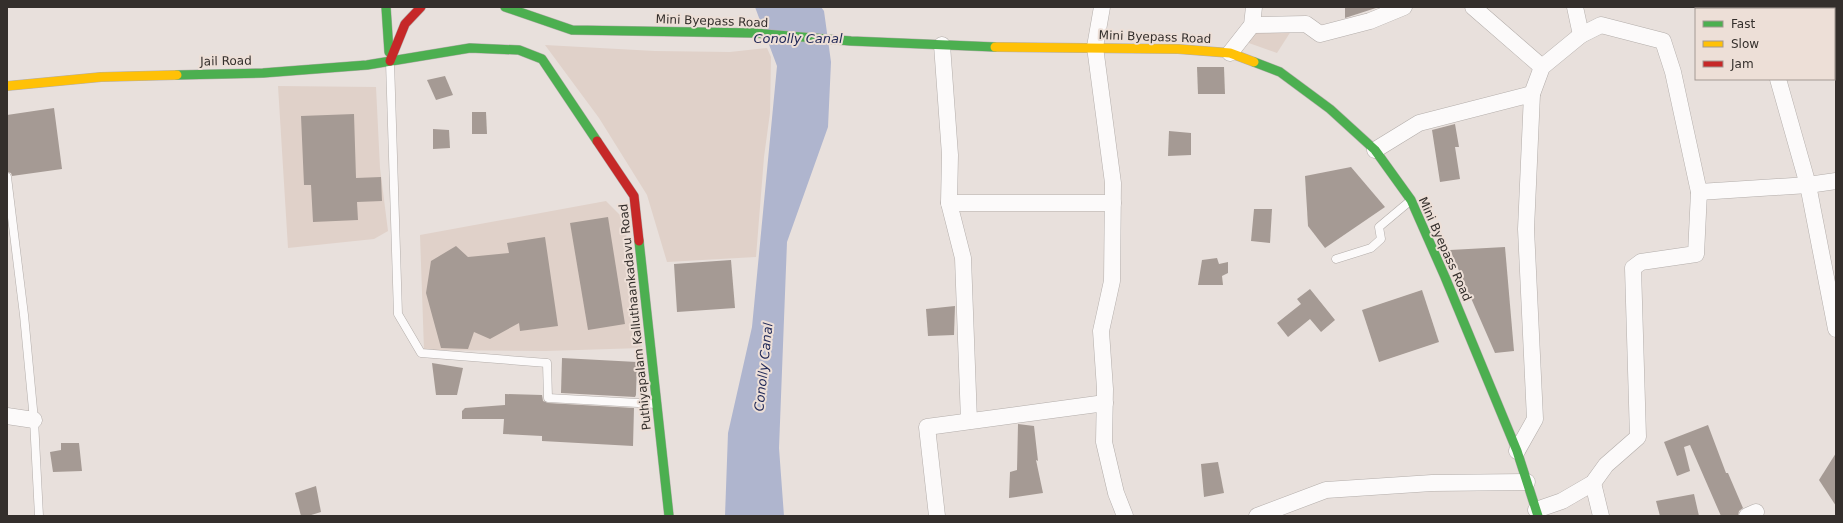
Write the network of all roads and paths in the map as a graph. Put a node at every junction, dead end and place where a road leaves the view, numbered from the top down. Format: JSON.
{"nodes":[{"id":1,"x":386,"y":7,"type":"edge"},
{"id":2,"x":421,"y":7,"type":"edge"},
{"id":3,"x":505,"y":7,"type":"edge"},
{"id":4,"x":1102,"y":7,"type":"edge"},
{"id":5,"x":1254,"y":7,"type":"edge"},
{"id":6,"x":1404,"y":7,"type":"edge"},
{"id":7,"x":1473,"y":7,"type":"edge"},
{"id":8,"x":1575,"y":7,"type":"edge"},
{"id":9,"x":397,"y":19,"type":"dead end"},
{"id":10,"x":1252,"y":25,"type":"junction"},
{"id":11,"x":1581,"y":35,"type":"junction"},
{"id":12,"x":942,"y":45,"type":"junction"},
{"id":13,"x":1095,"y":47,"type":"junction"},
{"id":14,"x":1230,"y":53,"type":"junction"},
{"id":15,"x":390,"y":61,"type":"junction"},
{"id":16,"x":1542,"y":67,"type":"junction"},
{"id":17,"x":1778,"y":80,"type":"edge"},
{"id":18,"x":7,"y":86,"type":"edge"},
{"id":19,"x":1532,"y":94,"type":"junction"},
{"id":20,"x":1375,"y":150,"type":"junction"},
{"id":21,"x":7,"y":177,"type":"edge"},
{"id":22,"x":1836,"y":181,"type":"edge"},
{"id":23,"x":1808,"y":185,"type":"junction"},
{"id":24,"x":1699,"y":192,"type":"junction"},
{"id":25,"x":1411,"y":200,"type":"junction"},
{"id":26,"x":949,"y":203,"type":"junction"},
{"id":27,"x":1113,"y":203,"type":"junction"},
{"id":28,"x":1336,"y":259,"type":"dead end"},
{"id":29,"x":1836,"y":329,"type":"edge"},
{"id":30,"x":657,"y":404,"type":"junction"},
{"id":31,"x":1105,"y":404,"type":"junction"},
{"id":32,"x":7,"y":416,"type":"edge"},
{"id":33,"x":34,"y":420,"type":"junction"},
{"id":34,"x":968,"y":421,"type":"junction"},
{"id":35,"x":1517,"y":451,"type":"junction"},
{"id":36,"x":1527,"y":482,"type":"junction"},
{"id":37,"x":1593,"y":483,"type":"junction"},
{"id":38,"x":1290,"y":511,"type":"edge"},
{"id":39,"x":1537,"y":513,"type":"edge"},
{"id":40,"x":39,"y":516,"type":"edge"},
{"id":41,"x":669,"y":516,"type":"edge"},
{"id":42,"x":937,"y":516,"type":"edge"},
{"id":43,"x":1125,"y":516,"type":"edge"},
{"id":44,"x":1257,"y":516,"type":"edge"},
{"id":45,"x":1601,"y":516,"type":"edge"}],
"edges":[{"from":1,"to":15,"type":"main road"},
{"from":2,"to":15,"type":"main road"},
{"from":3,"to":12,"type":"main road","name":"Mini Byepass Road"},
{"from":4,"to":13,"type":"street"},
{"from":5,"to":10,"type":"street"},
{"from":6,"to":10,"type":"street"},
{"from":7,"to":16,"type":"street"},
{"from":8,"to":11,"type":"street"},
{"from":9,"to":15,"type":"main road"},
{"from":10,"to":14,"type":"street"},
{"from":11,"to":16,"type":"street"},
{"from":11,"to":24,"type":"street"},
{"from":12,"to":13,"type":"main road","name":"Mini Byepass Road"},
{"from":12,"to":26,"type":"street"},
{"from":13,"to":14,"type":"main road","name":"Mini Byepass Road"},
{"from":13,"to":27,"type":"street"},
{"from":14,"to":20,"type":"main road","name":"Mini Byepass Road"},
{"from":15,"to":18,"type":"main road","name":"Jail Road"},
{"from":15,"to":30,"type":"main road","name":"Puthiyapalam Kalluthaankadavu Road"},
{"from":15,"to":30,"type":"lane"},
{"from":16,"to":19,"type":"street"},
{"from":17,"to":23,"type":"street"},
{"from":19,"to":20,"type":"street"},
{"from":19,"to":35,"type":"street"},
{"from":20,"to":25,"type":"main road","name":"Mini Byepass Road"},
{"from":21,"to":33,"type":"lane"},
{"from":22,"to":23,"type":"street"},
{"from":23,"to":24,"type":"street"},
{"from":23,"to":29,"type":"street"},
{"from":24,"to":37,"type":"street"},
{"from":25,"to":28,"type":"lane"},
{"from":25,"to":35,"type":"main road","name":"Mini Byepass Road"},
{"from":26,"to":27,"type":"street"},
{"from":26,"to":34,"type":"street"},
{"from":27,"to":31,"type":"street"},
{"from":30,"to":41,"type":"main road","name":"Puthiyapalam Kalluthaankadavu Road"},
{"from":31,"to":34,"type":"street"},
{"from":31,"to":43,"type":"street"},
{"from":32,"to":33,"type":"street"},
{"from":33,"to":40,"type":"lane"},
{"from":34,"to":42,"type":"street"},
{"from":35,"to":36,"type":"main road","name":"Mini Byepass Road"},
{"from":36,"to":38,"type":"street"},
{"from":36,"to":39,"type":"main road","name":"Mini Byepass Road"},
{"from":37,"to":39,"type":"street"},
{"from":37,"to":45,"type":"street"},
{"from":38,"to":44,"type":"street"}]}
